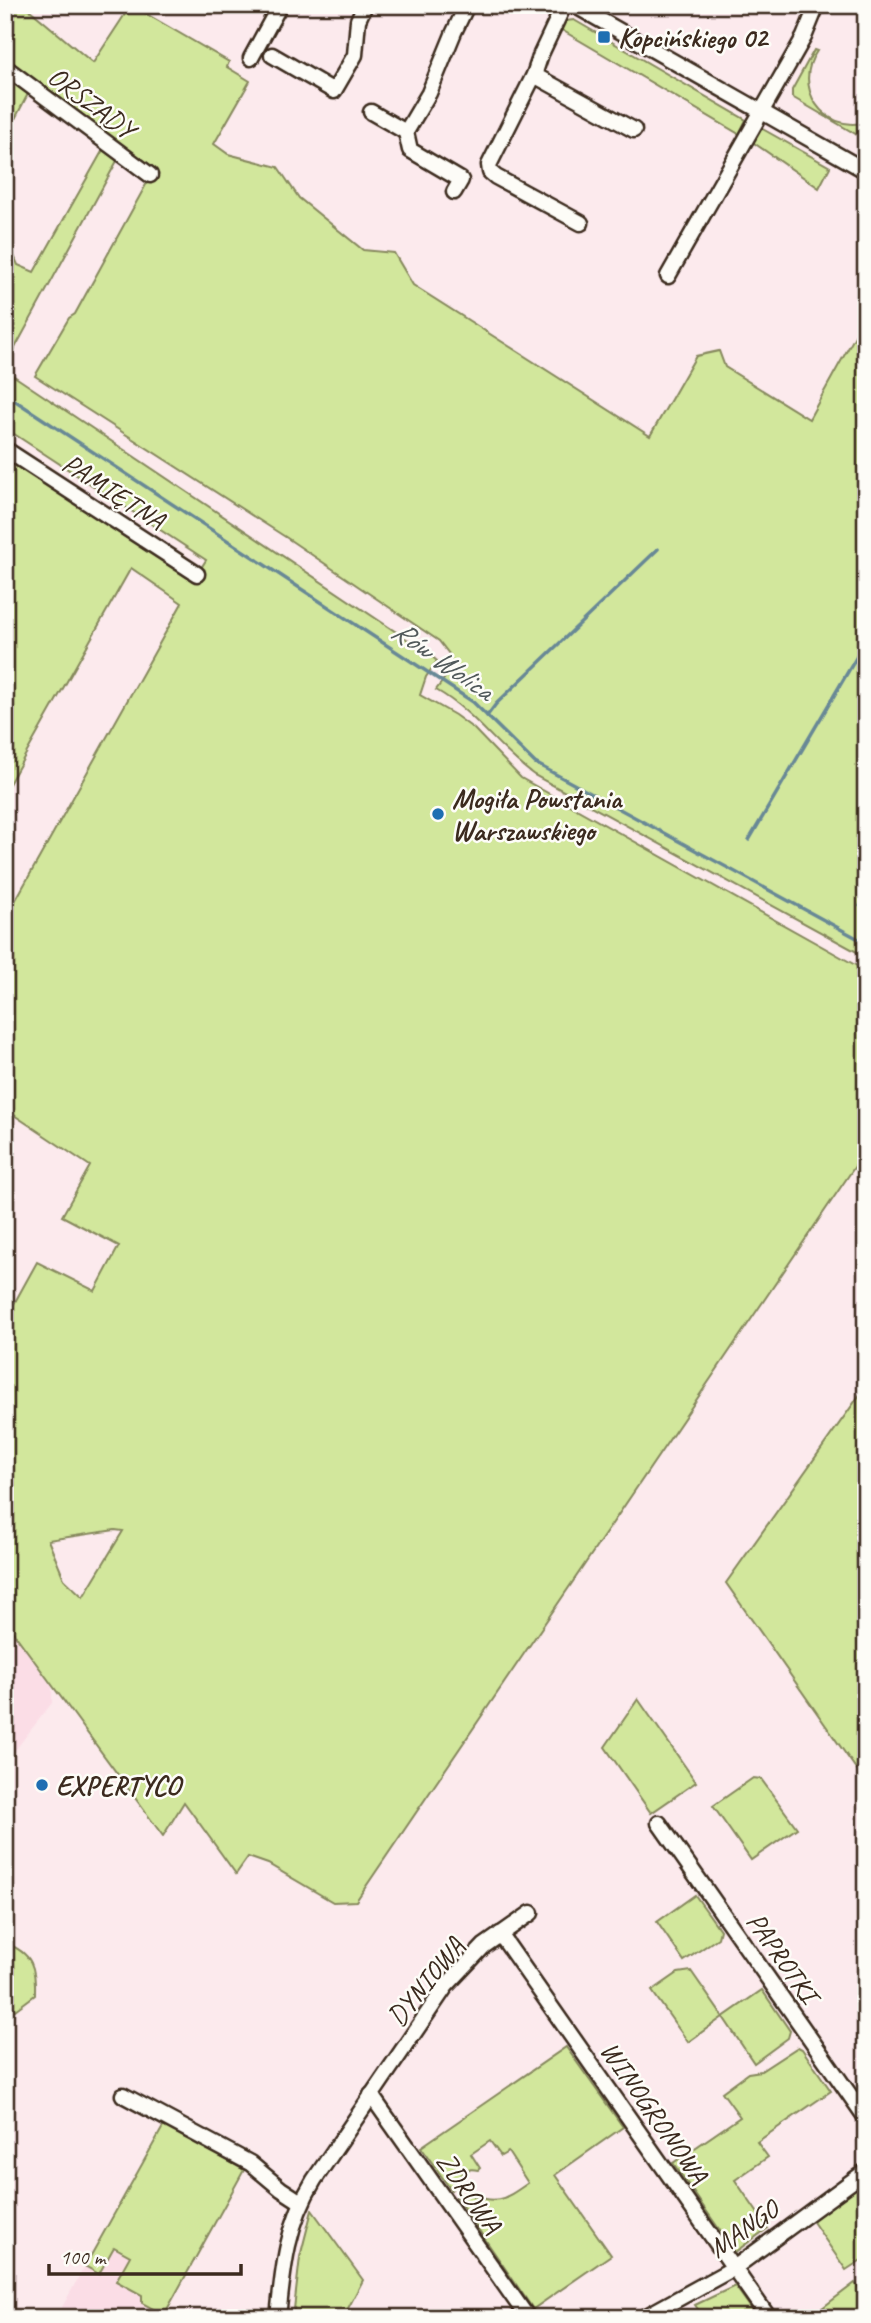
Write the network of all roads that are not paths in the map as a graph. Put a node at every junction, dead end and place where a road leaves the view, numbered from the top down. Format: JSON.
{"nodes":[{"id":1,"x":280,"y":5,"type":"edge"},
{"id":2,"x":365,"y":5,"type":"edge"},
{"id":3,"x":467,"y":5,"type":"edge"},
{"id":4,"x":564,"y":5,"type":"edge"},
{"id":5,"x":574,"y":5,"type":"edge"},
{"id":6,"x":817,"y":5,"type":"edge"},
{"id":7,"x":272,"y":55,"type":"dead end"},
{"id":8,"x":251,"y":58,"type":"dead end"},
{"id":9,"x":5,"y":67,"type":"edge"},
{"id":10,"x":534,"y":75,"type":"junction"},
{"id":11,"x":371,"y":112,"type":"dead end"},
{"id":12,"x":761,"y":112,"type":"junction"},
{"id":13,"x":634,"y":130,"type":"dead end"},
{"id":14,"x":406,"y":132,"type":"junction"},
{"id":15,"x":866,"y":171,"type":"edge"},
{"id":16,"x":150,"y":176,"type":"dead end"},
{"id":17,"x":454,"y":192,"type":"dead end"},
{"id":18,"x":581,"y":223,"type":"dead end"},
{"id":19,"x":668,"y":276,"type":"dead end"},
{"id":20,"x":5,"y":449,"type":"edge"},
{"id":21,"x":197,"y":573,"type":"dead end"},
{"id":22,"x":659,"y":1823,"type":"dead end"},
{"id":23,"x":531,"y":1913,"type":"dead end"},
{"id":24,"x":500,"y":1934,"type":"junction"},
{"id":25,"x":123,"y":2095,"type":"dead end"},
{"id":26,"x":372,"y":2095,"type":"junction"},
{"id":27,"x":866,"y":2118,"type":"edge"},
{"id":28,"x":866,"y":2171,"type":"edge"},
{"id":29,"x":301,"y":2202,"type":"junction"},
{"id":30,"x":734,"y":2268,"type":"junction"},
{"id":31,"x":278,"y":2318,"type":"edge"},
{"id":32,"x":528,"y":2318,"type":"edge"},
{"id":33,"x":643,"y":2318,"type":"edge"},
{"id":34,"x":769,"y":2318,"type":"edge"}],
"edges":[{"from":1,"to":8,"type":"street"},
{"from":2,"to":7,"type":"street"},
{"from":3,"to":14,"type":"street"},
{"from":4,"to":10,"type":"street"},
{"from":5,"to":12,"type":"street"},
{"from":6,"to":12,"type":"street"},
{"from":9,"to":16,"type":"street","name":"ORSZADY"},
{"from":10,"to":13,"type":"street"},
{"from":10,"to":18,"type":"street"},
{"from":11,"to":14,"type":"street"},
{"from":12,"to":15,"type":"street"},
{"from":12,"to":19,"type":"street"},
{"from":14,"to":17,"type":"street"},
{"from":20,"to":21,"type":"street","name":"PAMIĘTNA"},
{"from":22,"to":27,"type":"street","name":"PAPROTKI"},
{"from":23,"to":24,"type":"street","name":"DYNIOWA"},
{"from":24,"to":26,"type":"street","name":"DYNIOWA"},
{"from":24,"to":30,"type":"street","name":"WINOGRONOWA"},
{"from":25,"to":29,"type":"street"},
{"from":26,"to":29,"type":"street","name":"DYNIOWA"},
{"from":26,"to":32,"type":"street","name":"ZDROWA"},
{"from":28,"to":30,"type":"street","name":"MANGO"},
{"from":29,"to":31,"type":"street","name":"DYNIOWA"},
{"from":30,"to":33,"type":"street","name":"MANGO"},
{"from":30,"to":34,"type":"street","name":"WINOGRONOWA"}]}
